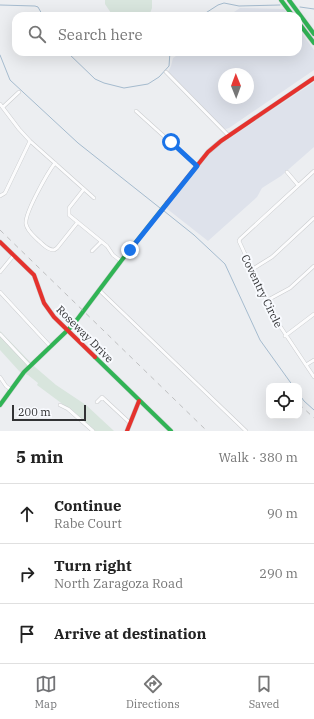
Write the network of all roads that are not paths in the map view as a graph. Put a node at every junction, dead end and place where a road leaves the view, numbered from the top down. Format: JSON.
{"nodes":[{"id":1,"x":281,"y":0,"type":"edge"},
{"id":2,"x":289,"y":0,"type":"edge"},
{"id":3,"x":293,"y":12,"type":"edge"},
{"id":4,"x":295,"y":12,"type":"edge"},
{"id":5,"x":302,"y":21,"type":"edge"},
{"id":6,"x":302,"y":27,"type":"edge"},
{"id":7,"x":314,"y":34,"type":"edge"},
{"id":8,"x":314,"y":43,"type":"edge"},
{"id":9,"x":166,"y":72,"type":"dead end"},
{"id":10,"x":314,"y":78,"type":"edge"},
{"id":11,"x":18,"y":92,"type":"dead end"},
{"id":12,"x":1,"y":106,"type":"edge"},
{"id":13,"x":136,"y":111,"type":"dead end"},
{"id":14,"x":229,"y":136,"type":"junction"},
{"id":15,"x":30,"y":141,"type":"junction"},
{"id":16,"x":55,"y":163,"type":"junction"},
{"id":17,"x":197,"y":166,"type":"junction"},
{"id":18,"x":314,"y":170,"type":"edge"},
{"id":19,"x":287,"y":172,"type":"dead end"},
{"id":20,"x":298,"y":185,"type":"junction"},
{"id":21,"x":84,"y":189,"type":"junction"},
{"id":22,"x":0,"y":196,"type":"edge"},
{"id":23,"x":94,"y":198,"type":"dead end"},
{"id":24,"x":314,"y":218,"type":"edge"},
{"id":25,"x":77,"y":223,"type":"junction"},
{"id":26,"x":0,"y":242,"type":"edge"},
{"id":27,"x":101,"y":242,"type":"junction"},
{"id":28,"x":92,"y":251,"type":"dead end"},
{"id":29,"x":14,"y":255,"type":"junction"},
{"id":30,"x":121,"y":261,"type":"junction"},
{"id":31,"x":314,"y":266,"type":"edge"},
{"id":32,"x":251,"y":270,"type":"junction"},
{"id":33,"x":0,"y":272,"type":"edge"},
{"id":34,"x":99,"y":290,"type":"junction"},
{"id":35,"x":0,"y":292,"type":"edge"},
{"id":36,"x":266,"y":302,"type":"junction"},
{"id":37,"x":314,"y":314,"type":"edge"},
{"id":38,"x":67,"y":330,"type":"junction"},
{"id":39,"x":0,"y":334,"type":"edge"},
{"id":40,"x":286,"y":336,"type":"junction"},
{"id":41,"x":50,"y":346,"type":"junction"},
{"id":42,"x":314,"y":360,"type":"edge"},
{"id":43,"x":306,"y":365,"type":"junction"},
{"id":44,"x":30,"y":366,"type":"junction"},
{"id":45,"x":0,"y":377,"type":"edge"},
{"id":46,"x":314,"y":377,"type":"edge"},
{"id":47,"x":10,"y":389,"type":"junction"},
{"id":48,"x":1,"y":400,"type":"edge"},
{"id":49,"x":139,"y":401,"type":"junction"},
{"id":50,"x":97,"y":402,"type":"dead end"},
{"id":51,"x":0,"y":405,"type":"edge"},
{"id":52,"x":60,"y":405,"type":"dead end"},
{"id":53,"x":130,"y":423,"type":"junction"},
{"id":54,"x":93,"y":431,"type":"edge"},
{"id":55,"x":127,"y":431,"type":"edge"},
{"id":56,"x":171,"y":431,"type":"edge"},
{"id":57,"x":246,"y":431,"type":"edge"}],
"edges":[{"from":1,"to":3,"type":"main road"},
{"from":2,"to":4,"type":"main road"},
{"from":5,"to":7,"type":"main road"},
{"from":6,"to":8,"type":"main road"},
{"from":9,"to":14,"type":"street"},
{"from":10,"to":14,"type":"main road"},
{"from":11,"to":12,"type":"street"},
{"from":12,"to":15,"type":"street"},
{"from":13,"to":17,"type":"street"},
{"from":14,"to":17,"type":"main road"},
{"from":15,"to":16,"type":"street"},
{"from":15,"to":22,"type":"street"},
{"from":16,"to":21,"type":"street"},
{"from":16,"to":25,"type":"street"},
{"from":17,"to":30,"type":"main road"},
{"from":18,"to":20,"type":"street","name":"Coventry Circle"},
{"from":19,"to":20,"type":"street"},
{"from":20,"to":32,"type":"street","name":"Coventry Circle"},
{"from":21,"to":23,"type":"street"},
{"from":21,"to":25,"type":"street"},
{"from":24,"to":32,"type":"street"},
{"from":25,"to":27,"type":"street"},
{"from":26,"to":29,"type":"main road","name":"Roseway Drive"},
{"from":27,"to":28,"type":"street"},
{"from":27,"to":30,"type":"street"},
{"from":29,"to":33,"type":"street"},
{"from":29,"to":38,"type":"main road","name":"Roseway Drive"},
{"from":30,"to":34,"type":"main road"},
{"from":31,"to":36,"type":"street"},
{"from":32,"to":36,"type":"street","name":"Coventry Circle"},
{"from":34,"to":38,"type":"main road"},
{"from":34,"to":57,"type":"street"},
{"from":35,"to":41,"type":"street"},
{"from":36,"to":40,"type":"street","name":"Coventry Circle"},
{"from":37,"to":40,"type":"street"},
{"from":38,"to":41,"type":"main road"},
{"from":38,"to":49,"type":"main road","name":"Roseway Drive"},
{"from":39,"to":44,"type":"street"},
{"from":40,"to":43,"type":"street","name":"Coventry Circle"},
{"from":41,"to":44,"type":"main road"},
{"from":42,"to":43,"type":"street"},
{"from":43,"to":46,"type":"street","name":"Coventry Circle"},
{"from":44,"to":47,"type":"main road"},
{"from":45,"to":47,"type":"street"},
{"from":47,"to":48,"type":"main road"},
{"from":48,"to":51,"type":"main road"},
{"from":49,"to":53,"type":"main road"},
{"from":49,"to":56,"type":"main road","name":"Roseway Drive"},
{"from":50,"to":53,"type":"street"},
{"from":52,"to":54,"type":"street"},
{"from":53,"to":55,"type":"main road"}]}
